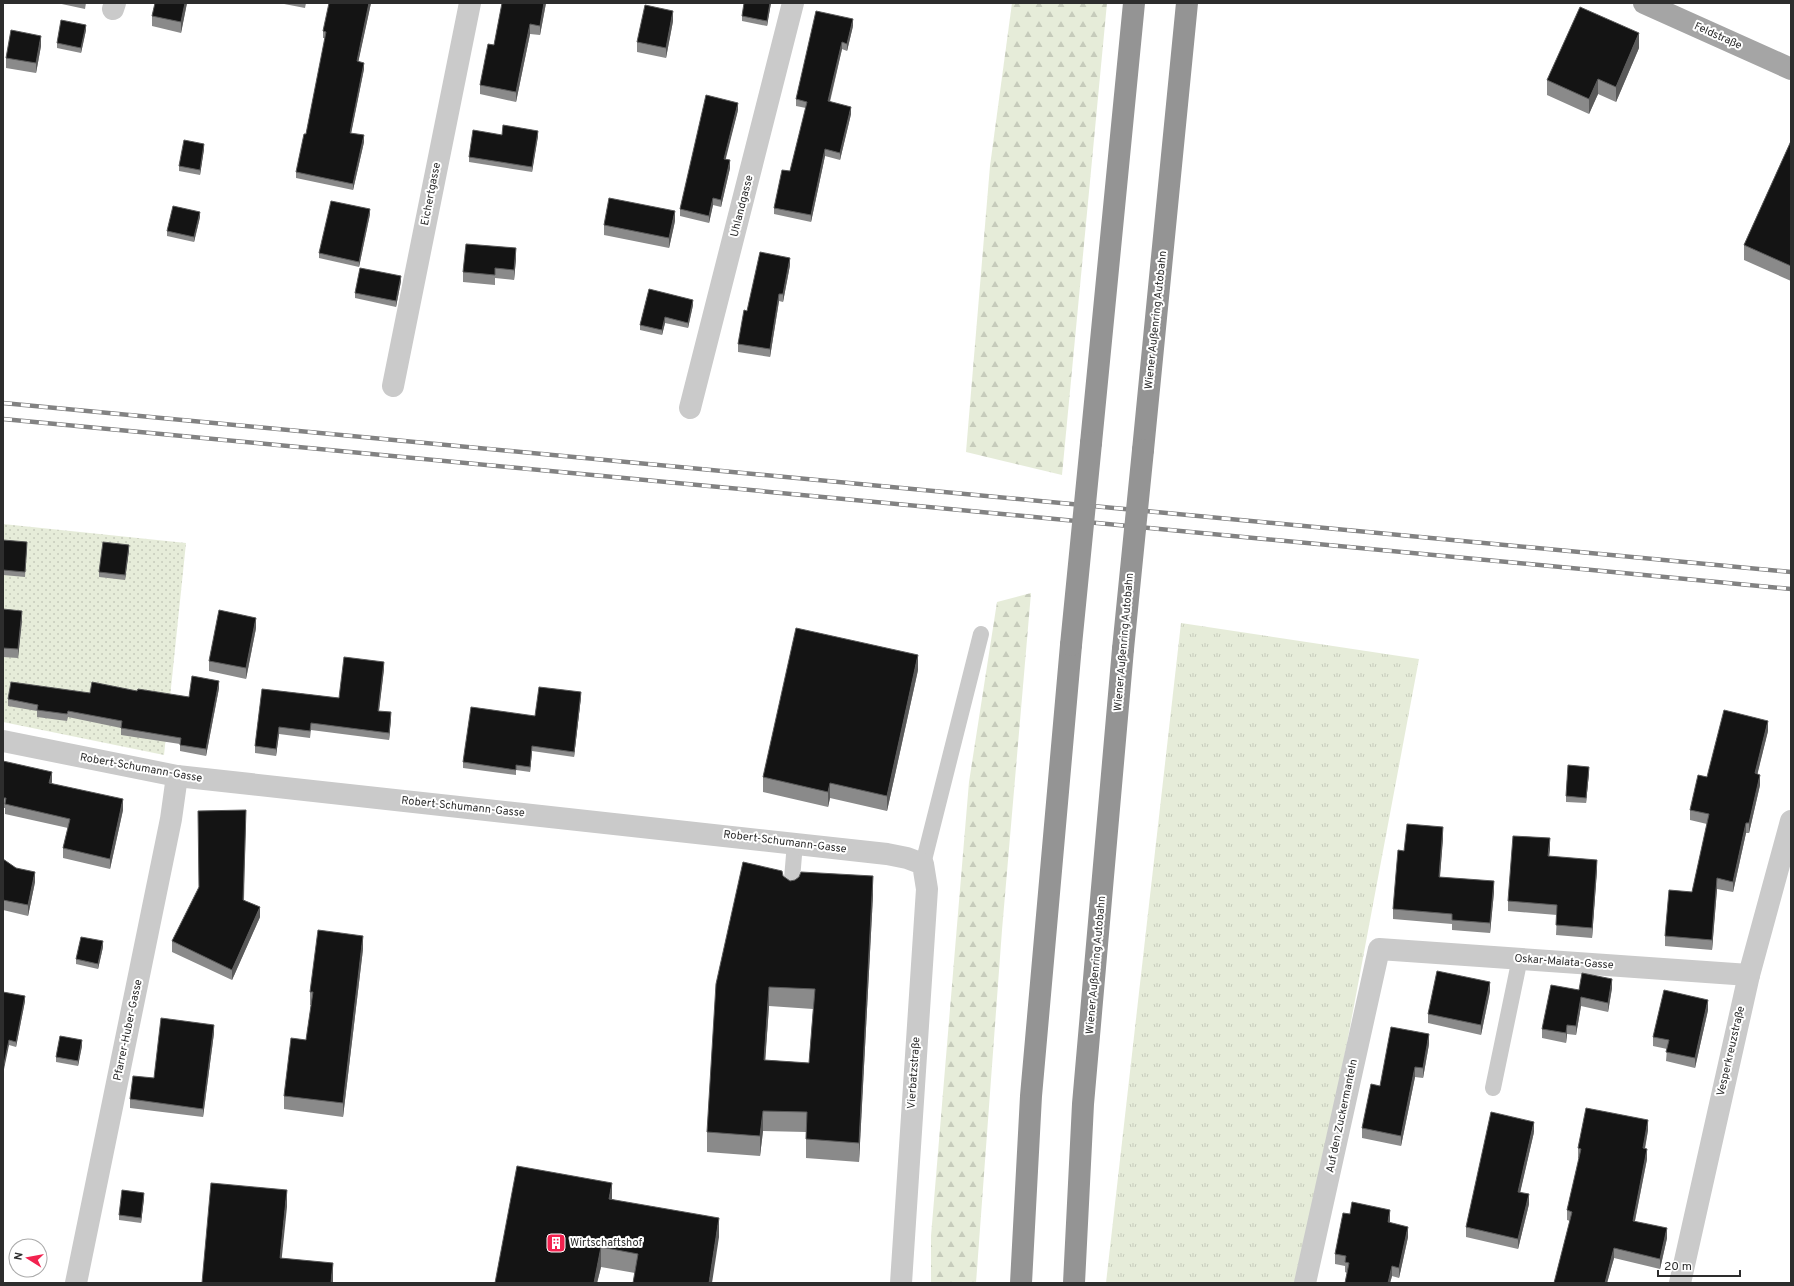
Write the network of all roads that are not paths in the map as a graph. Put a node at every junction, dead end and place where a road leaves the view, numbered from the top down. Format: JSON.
{"nodes":[{"id":1,"x":470,"y":3,"type":"edge"},
{"id":2,"x":793,"y":3,"type":"edge"},
{"id":3,"x":1134,"y":3,"type":"edge"},
{"id":4,"x":1187,"y":3,"type":"edge"},
{"id":5,"x":1644,"y":3,"type":"edge"},
{"id":6,"x":1791,"y":69,"type":"edge"},
{"id":7,"x":393,"y":386,"type":"dead end"},
{"id":8,"x":690,"y":408,"type":"dead end"},
{"id":9,"x":981,"y":634,"type":"dead end"},
{"id":10,"x":3,"y":741,"type":"edge"},
{"id":11,"x":177,"y":776,"type":"junction"},
{"id":12,"x":1791,"y":821,"type":"edge"},
{"id":13,"x":795,"y":843,"type":"junction"},
{"id":14,"x":923,"y":864,"type":"junction"},
{"id":15,"x":791,"y":891,"type":"edge"},
{"id":16,"x":1379,"y":949,"type":"joint"},
{"id":17,"x":1520,"y":958,"type":"junction"},
{"id":18,"x":1748,"y":975,"type":"junction"},
{"id":19,"x":1493,"y":1088,"type":"dead end"},
{"id":20,"x":76,"y":1283,"type":"edge"},
{"id":21,"x":900,"y":1283,"type":"edge"},
{"id":22,"x":1021,"y":1283,"type":"edge"},
{"id":23,"x":1074,"y":1283,"type":"edge"},
{"id":24,"x":1306,"y":1283,"type":"edge"},
{"id":25,"x":1680,"y":1283,"type":"edge"}],
"edges":[{"from":1,"to":7,"type":"street","name":"Eichertgasse"},
{"from":2,"to":8,"type":"street","name":"Uhlandgasse"},
{"from":3,"to":22,"type":"highway","bridge":true},
{"from":4,"to":23,"type":"highway","name":"Wiener Außenring Autobahn","bridge":true},
{"from":5,"to":6,"type":"main road","name":"Feldstraße"},
{"from":9,"to":14,"type":"lane"},
{"from":10,"to":11,"type":"street","name":"Robert-Schumann-Gasse"},
{"from":11,"to":13,"type":"street","name":"Robert-Schumann-Gasse"},
{"from":11,"to":20,"type":"street","name":"Pfarrer-Huber-Gasse"},
{"from":12,"to":18,"type":"street","name":"Vesperkreuzstraße"},
{"from":13,"to":14,"type":"street","name":"Robert-Schumann-Gasse"},
{"from":13,"to":15,"type":"lane"},
{"from":14,"to":21,"type":"street","name":"Vierbatzstraße"},
{"from":16,"to":17,"type":"street","name":"Oskar-Malata-Gasse"},
{"from":16,"to":24,"type":"street","name":"Auf den Zuckermanteln"},
{"from":17,"to":18,"type":"street","name":"Oskar-Malata-Gasse"},
{"from":17,"to":19,"type":"lane"},
{"from":18,"to":25,"type":"street","name":"Vesperkreuzstraße"}]}
